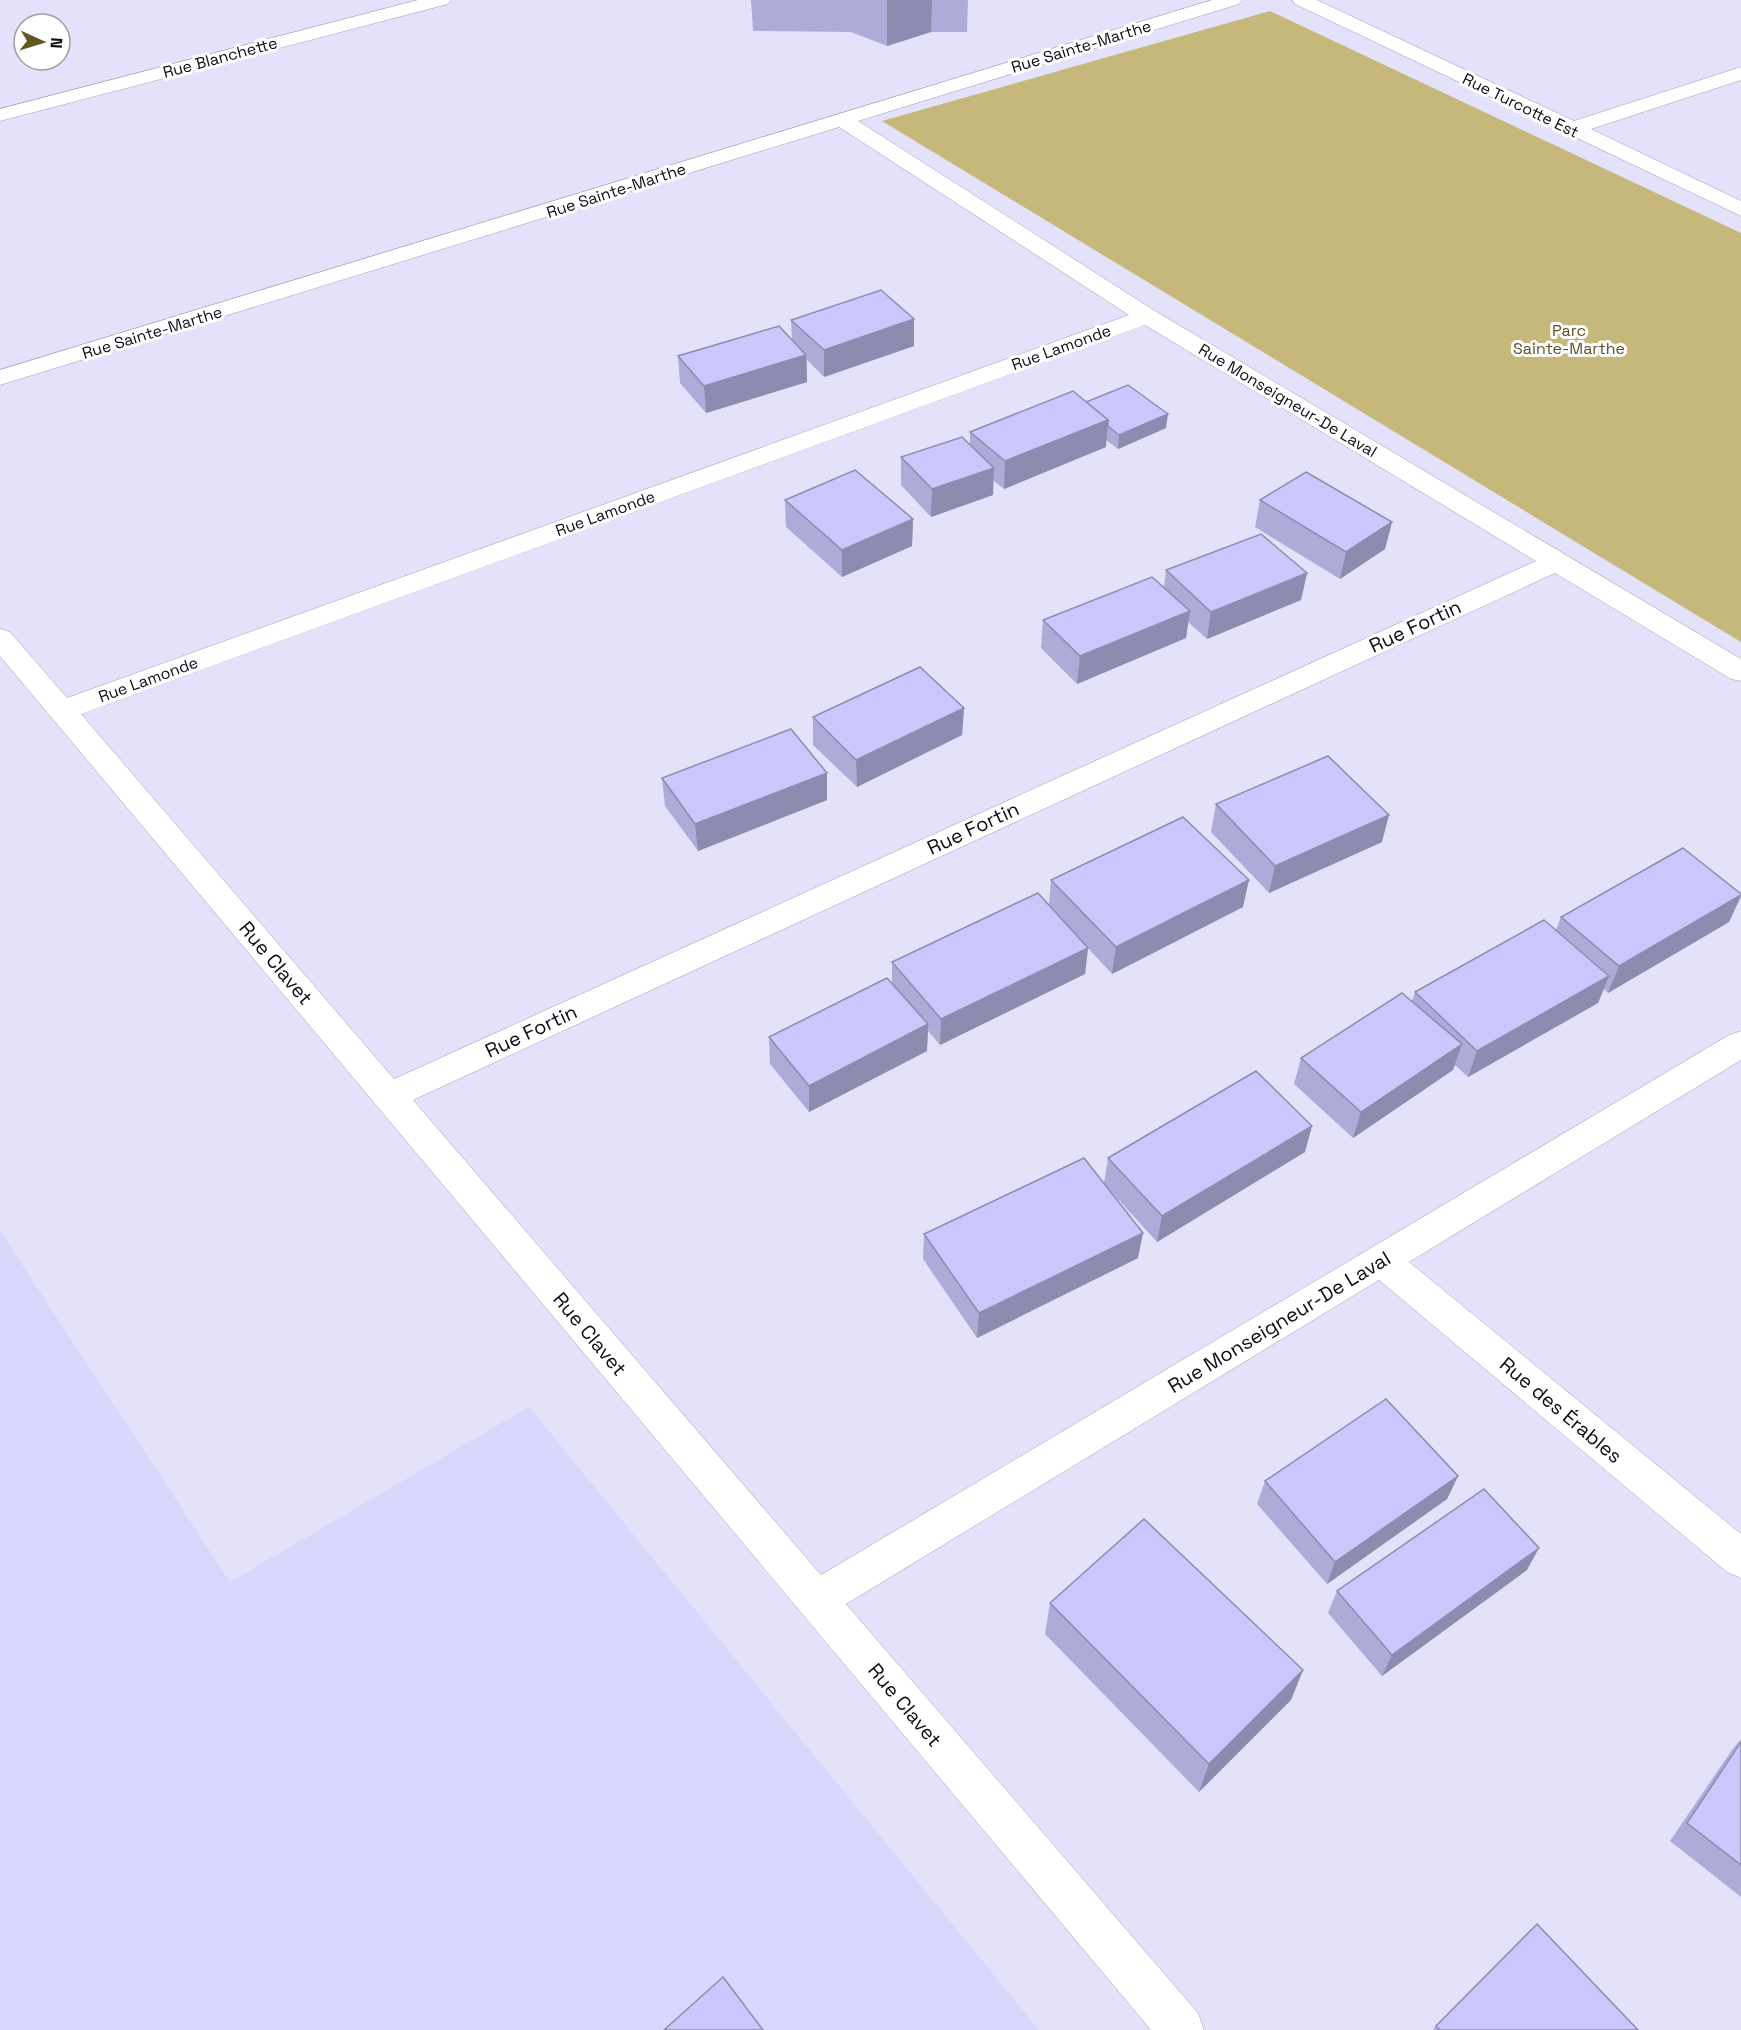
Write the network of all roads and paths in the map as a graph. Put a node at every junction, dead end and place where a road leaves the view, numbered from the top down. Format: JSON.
{"nodes":[{"id":1,"x":441,"y":0,"type":"edge"},
{"id":2,"x":1232,"y":0,"type":"edge"},
{"id":3,"x":1302,"y":0,"type":"edge"},
{"id":4,"x":1741,"y":73,"type":"edge"},
{"id":5,"x":0,"y":115,"type":"edge"},
{"id":6,"x":840,"y":119,"type":"junction"},
{"id":7,"x":1571,"y":129,"type":"junction"},
{"id":8,"x":1741,"y":209,"type":"edge"},
{"id":9,"x":1148,"y":316,"type":"junction"},
{"id":10,"x":0,"y":378,"type":"edge"},
{"id":11,"x":1558,"y":561,"type":"junction"},
{"id":12,"x":0,"y":638,"type":"edge"},
{"id":13,"x":1741,"y":672,"type":"edge"},
{"id":14,"x":62,"y":710,"type":"junction"},
{"id":15,"x":1741,"y":1044,"type":"edge"},
{"id":16,"x":389,"y":1096,"type":"junction"},
{"id":17,"x":1382,"y":1260,"type":"junction"},
{"id":18,"x":1741,"y":1559,"type":"edge"},
{"id":19,"x":816,"y":1600,"type":"junction"},
{"id":20,"x":1181,"y":2030,"type":"edge"}],
"edges":[{"from":1,"to":5,"type":"street","name":"Rue Blanchette"},
{"from":2,"to":6,"type":"street","name":"Rue Sainte-Marthe"},
{"from":3,"to":7,"type":"street","name":"Rue Turcotte Est"},
{"from":4,"to":7,"type":"street"},
{"from":6,"to":9,"type":"street","name":"Rue Monseigneur-De Laval"},
{"from":6,"to":10,"type":"street","name":"Rue Sainte-Marthe"},
{"from":7,"to":8,"type":"street","name":"Rue Turcotte Est"},
{"from":9,"to":11,"type":"street","name":"Rue Monseigneur-De Laval"},
{"from":9,"to":14,"type":"street","name":"Rue Lamonde"},
{"from":11,"to":13,"type":"street","name":"Rue Monseigneur-De Laval"},
{"from":11,"to":16,"type":"street","name":"Rue Fortin"},
{"from":12,"to":14,"type":"street","name":"Rue Clavet"},
{"from":14,"to":16,"type":"street","name":"Rue Clavet"},
{"from":15,"to":17,"type":"street","name":"Rue Monseigneur-De Laval"},
{"from":16,"to":19,"type":"street","name":"Rue Clavet"},
{"from":17,"to":18,"type":"street","name":"Rue des Érables"},
{"from":17,"to":19,"type":"street","name":"Rue Monseigneur-De Laval"},
{"from":19,"to":20,"type":"street","name":"Rue Clavet"}]}
